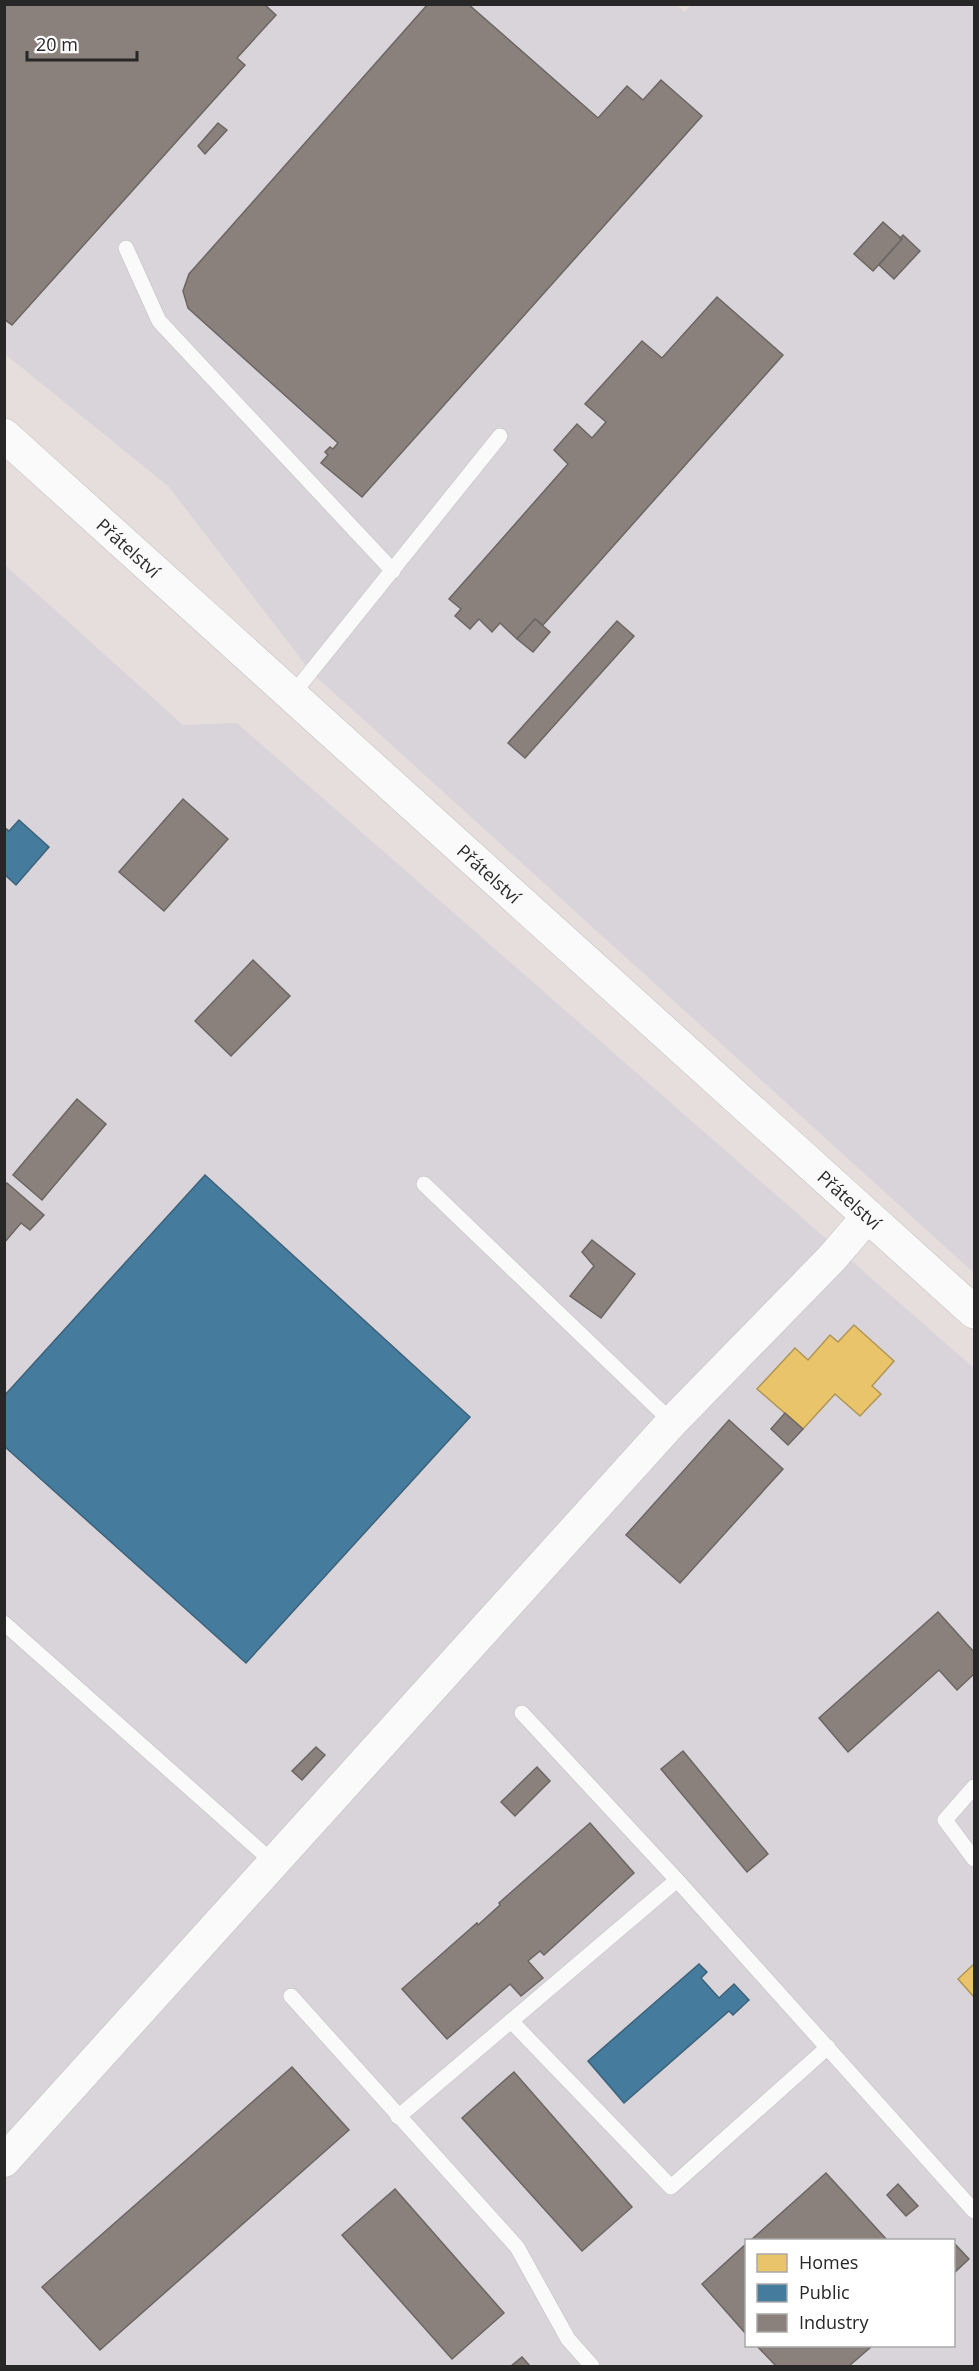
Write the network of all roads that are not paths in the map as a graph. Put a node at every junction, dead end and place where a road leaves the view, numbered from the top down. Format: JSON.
{"nodes":[{"id":1,"x":126,"y":248,"type":"dead end"},
{"id":2,"x":4,"y":435,"type":"edge"},
{"id":3,"x":500,"y":436,"type":"dead end"},
{"id":4,"x":393,"y":571,"type":"junction"},
{"id":5,"x":292,"y":695,"type":"junction"},
{"id":6,"x":424,"y":1184,"type":"dead end"},
{"id":7,"x":868,"y":1216,"type":"junction"},
{"id":8,"x":975,"y":1312,"type":"edge"},
{"id":9,"x":672,"y":1422,"type":"junction"},
{"id":10,"x":4,"y":1623,"type":"edge"},
{"id":11,"x":522,"y":1713,"type":"dead end"},
{"id":12,"x":975,"y":1787,"type":"edge"},
{"id":13,"x":975,"y":1859,"type":"edge"},
{"id":14,"x":274,"y":1863,"type":"junction"},
{"id":15,"x":677,"y":1880,"type":"junction"},
{"id":16,"x":291,"y":1996,"type":"dead end"},
{"id":17,"x":511,"y":2021,"type":"junction"},
{"id":18,"x":828,"y":2047,"type":"junction"},
{"id":19,"x":398,"y":2117,"type":"junction"},
{"id":20,"x":4,"y":2161,"type":"edge"},
{"id":21,"x":975,"y":2211,"type":"edge"},
{"id":22,"x":592,"y":2367,"type":"edge"}],
"edges":[{"from":1,"to":4,"type":"lane"},
{"from":2,"to":5,"type":"main road","name":"Přátelství"},
{"from":3,"to":4,"type":"lane"},
{"from":4,"to":5,"type":"lane"},
{"from":5,"to":7,"type":"main road","name":"Přátelství"},
{"from":6,"to":9,"type":"lane"},
{"from":7,"to":8,"type":"main road","name":"Přátelství"},
{"from":7,"to":9,"type":"street"},
{"from":9,"to":14,"type":"street"},
{"from":10,"to":14,"type":"lane"},
{"from":11,"to":15,"type":"lane"},
{"from":12,"to":13,"type":"lane"},
{"from":14,"to":20,"type":"street"},
{"from":15,"to":17,"type":"lane"},
{"from":15,"to":18,"type":"lane"},
{"from":16,"to":19,"type":"lane"},
{"from":17,"to":18,"type":"lane"},
{"from":17,"to":19,"type":"lane"},
{"from":18,"to":21,"type":"lane"},
{"from":19,"to":22,"type":"lane"}]}
